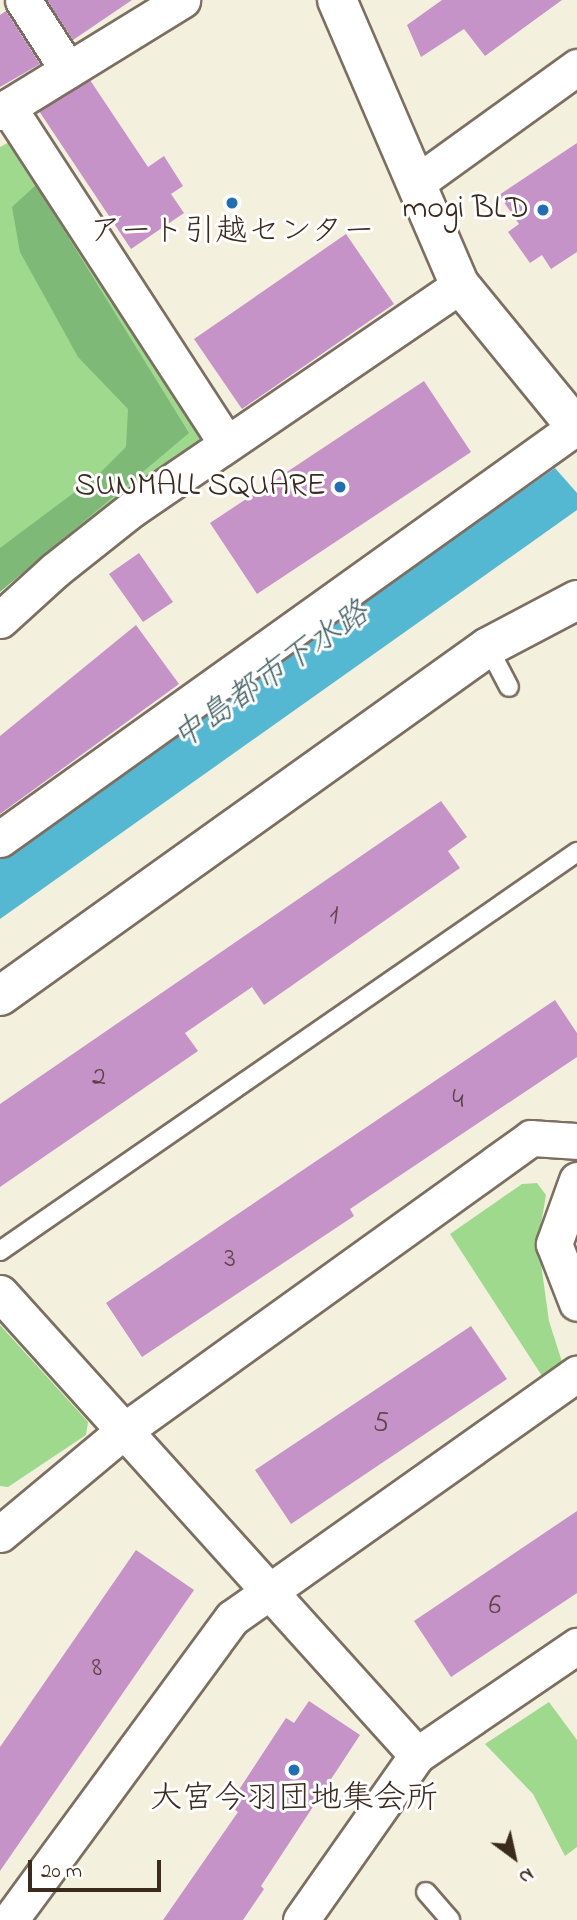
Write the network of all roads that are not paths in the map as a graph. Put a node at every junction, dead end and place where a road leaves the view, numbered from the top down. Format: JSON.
{"nodes":[{"id":1,"x":23,"y":0,"type":"edge"},
{"id":2,"x":182,"y":0,"type":"edge"},
{"id":3,"x":337,"y":0,"type":"edge"},
{"id":4,"x":577,"y":67,"type":"edge"},
{"id":5,"x":68,"y":70,"type":"junction"},
{"id":6,"x":4,"y":110,"type":"edge"},
{"id":7,"x":415,"y":184,"type":"junction"},
{"id":8,"x":460,"y":285,"type":"junction"},
{"id":9,"x":577,"y":428,"type":"edge"},
{"id":10,"x":226,"y":443,"type":"junction"},
{"id":11,"x":577,"y":600,"type":"edge"},
{"id":12,"x":0,"y":620,"type":"edge"},
{"id":13,"x":488,"y":647,"type":"junction"},
{"id":14,"x":509,"y":687,"type":"dead end"},
{"id":15,"x":0,"y":839,"type":"edge"},
{"id":16,"x":577,"y":852,"type":"edge"},
{"id":17,"x":0,"y":996,"type":"edge"},
{"id":18,"x":577,"y":1141,"type":"edge"},
{"id":19,"x":577,"y":1180,"type":"edge"},
{"id":20,"x":0,"y":1251,"type":"edge"},
{"id":21,"x":0,"y":1293,"type":"edge"},
{"id":22,"x":577,"y":1303,"type":"edge"},
{"id":23,"x":577,"y":1374,"type":"edge"},
{"id":24,"x":125,"y":1430,"type":"junction"},
{"id":25,"x":1,"y":1530,"type":"edge"},
{"id":26,"x":267,"y":1590,"type":"junction"},
{"id":27,"x":577,"y":1646,"type":"edge"},
{"id":28,"x":417,"y":1755,"type":"junction"},
{"id":29,"x":426,"y":1892,"type":"dead end"},
{"id":30,"x":10,"y":1920,"type":"edge"},
{"id":31,"x":301,"y":1920,"type":"edge"},
{"id":32,"x":450,"y":1920,"type":"edge"}],
"edges":[{"from":1,"to":5,"type":"street"},
{"from":2,"to":5,"type":"street"},
{"from":3,"to":7,"type":"street"},
{"from":4,"to":7,"type":"street"},
{"from":5,"to":6,"type":"street"},
{"from":6,"to":10,"type":"street"},
{"from":7,"to":8,"type":"street"},
{"from":8,"to":9,"type":"street"},
{"from":8,"to":10,"type":"street"},
{"from":9,"to":15,"type":"street"},
{"from":10,"to":12,"type":"street"},
{"from":11,"to":13,"type":"street"},
{"from":13,"to":14,"type":"lane"},
{"from":13,"to":17,"type":"street"},
{"from":16,"to":20,"type":"lane"},
{"from":18,"to":24,"type":"street"},
{"from":19,"to":22,"type":"street"},
{"from":21,"to":24,"type":"street"},
{"from":23,"to":26,"type":"street"},
{"from":24,"to":25,"type":"street"},
{"from":24,"to":26,"type":"street"},
{"from":26,"to":28,"type":"street"},
{"from":26,"to":30,"type":"street"},
{"from":27,"to":28,"type":"street"},
{"from":28,"to":31,"type":"street"},
{"from":29,"to":32,"type":"lane"}]}
